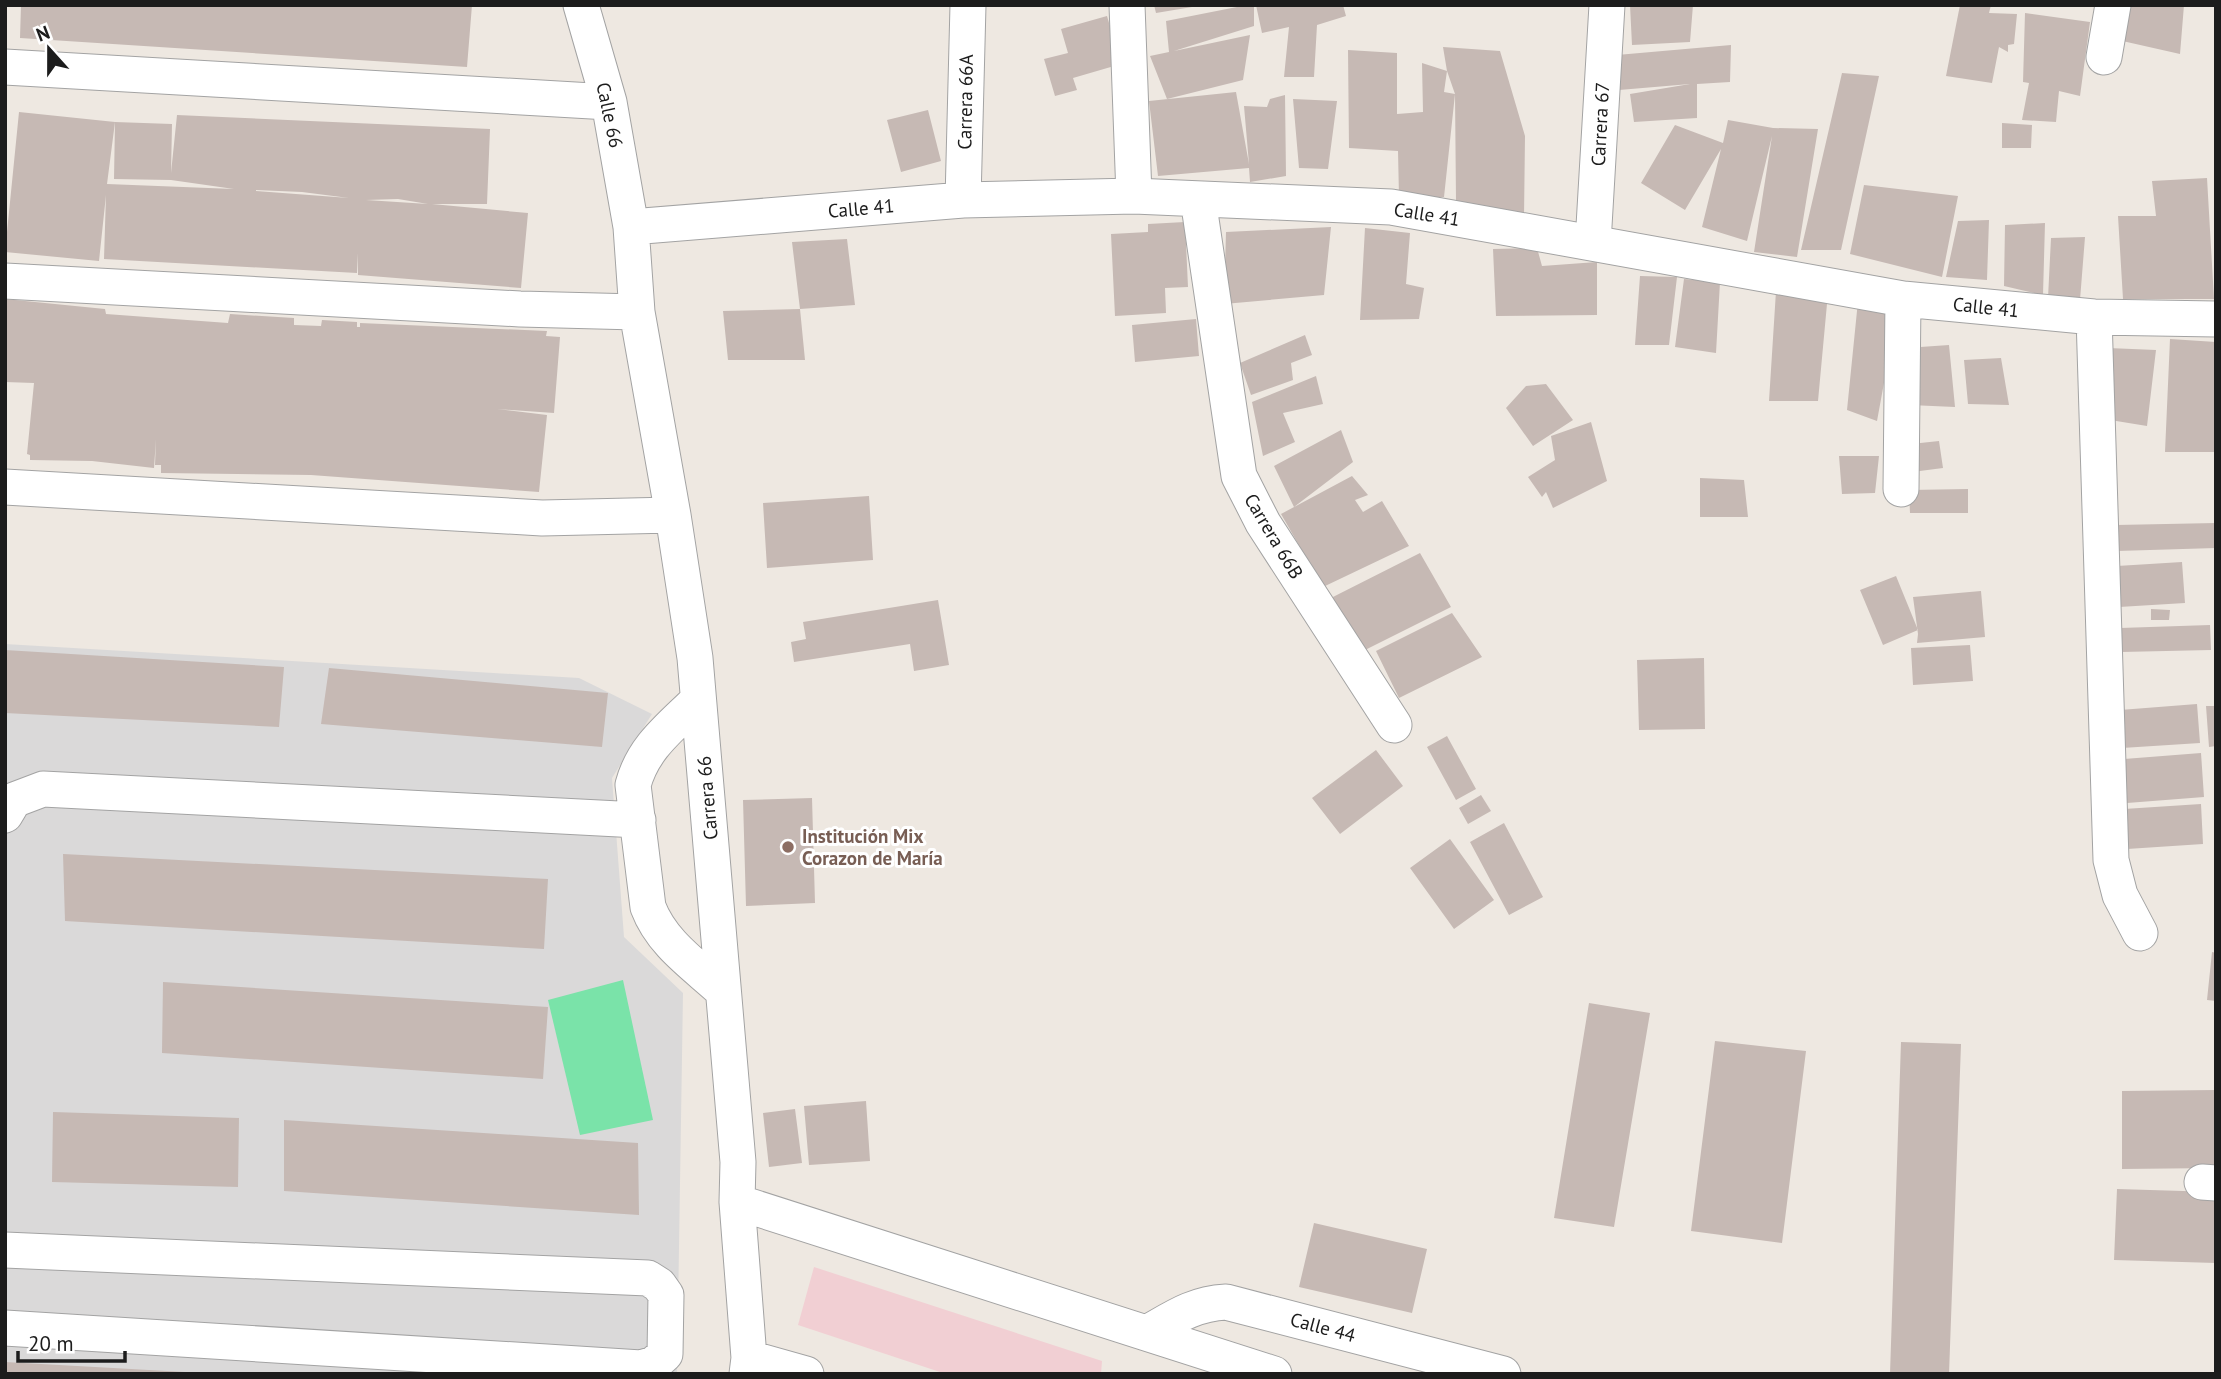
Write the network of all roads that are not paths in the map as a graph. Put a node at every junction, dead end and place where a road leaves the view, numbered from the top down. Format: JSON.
{"nodes":[{"id":1,"x":582,"y":5,"type":"edge"},
{"id":2,"x":968,"y":5,"type":"edge"},
{"id":3,"x":1127,"y":5,"type":"edge"},
{"id":4,"x":1607,"y":5,"type":"edge"},
{"id":5,"x":2113,"y":5,"type":"edge"},
{"id":6,"x":2104,"y":57,"type":"dead end"},
{"id":7,"x":5,"y":67,"type":"edge"},
{"id":8,"x":609,"y":102,"type":"junction"},
{"id":9,"x":1134,"y":196,"type":"junction"},
{"id":10,"x":1198,"y":199,"type":"junction"},
{"id":11,"x":963,"y":200,"type":"junction"},
{"id":12,"x":631,"y":227,"type":"junction"},
{"id":13,"x":1592,"y":243,"type":"junction"},
{"id":14,"x":5,"y":281,"type":"edge"},
{"id":15,"x":1903,"y":299,"type":"junction"},
{"id":16,"x":637,"y":312,"type":"junction"},
{"id":17,"x":2094,"y":317,"type":"junction"},
{"id":18,"x":2216,"y":319,"type":"edge"},
{"id":19,"x":5,"y":487,"type":"edge"},
{"id":20,"x":1901,"y":489,"type":"dead end"},
{"id":21,"x":673,"y":514,"type":"junction"},
{"id":22,"x":698,"y":700,"type":"junction"},
{"id":23,"x":1394,"y":725,"type":"dead end"},
{"id":24,"x":5,"y":815,"type":"edge"},
{"id":25,"x":638,"y":820,"type":"junction"},
{"id":26,"x":2140,"y":933,"type":"dead end"},
{"id":27,"x":723,"y":991,"type":"junction"},
{"id":28,"x":737,"y":1202,"type":"junction"},
{"id":29,"x":5,"y":1250,"type":"edge"},
{"id":30,"x":5,"y":1328,"type":"edge"},
{"id":31,"x":1147,"y":1333,"type":"junction"},
{"id":32,"x":748,"y":1366,"type":"edge"},
{"id":33,"x":806,"y":1374,"type":"edge"},
{"id":34,"x":1274,"y":1374,"type":"edge"},
{"id":35,"x":1503,"y":1374,"type":"edge"}],
"edges":[{"from":1,"to":8,"type":"street","name":"Calle 66"},
{"from":2,"to":11,"type":"street","name":"Carrera 66A"},
{"from":3,"to":9,"type":"street"},
{"from":4,"to":13,"type":"street","name":"Carrera 67"},
{"from":5,"to":6,"type":"street"},
{"from":7,"to":8,"type":"street"},
{"from":8,"to":12,"type":"street","name":"Calle 66"},
{"from":9,"to":10,"type":"street","name":"Calle 41"},
{"from":9,"to":11,"type":"street","name":"Calle 41"},
{"from":10,"to":13,"type":"street","name":"Calle 41"},
{"from":10,"to":23,"type":"street","name":"Carrera 66B"},
{"from":11,"to":12,"type":"street","name":"Calle 41"},
{"from":12,"to":16,"type":"street","name":"Carrera 66"},
{"from":13,"to":15,"type":"street","name":"Calle 41"},
{"from":14,"to":16,"type":"street"},
{"from":15,"to":17,"type":"street","name":"Calle 41"},
{"from":15,"to":20,"type":"street"},
{"from":16,"to":21,"type":"street","name":"Carrera 66"},
{"from":17,"to":18,"type":"street","name":"Calle 41"},
{"from":17,"to":26,"type":"street"},
{"from":19,"to":21,"type":"street"},
{"from":21,"to":22,"type":"street","name":"Carrera 66"},
{"from":22,"to":25,"type":"street"},
{"from":22,"to":27,"type":"street","name":"Carrera 66"},
{"from":24,"to":25,"type":"street"},
{"from":25,"to":27,"type":"street"},
{"from":27,"to":28,"type":"street","name":"Carrera 66"},
{"from":28,"to":31,"type":"street"},
{"from":28,"to":32,"type":"street","name":"Carrera 66"},
{"from":29,"to":30,"type":"street"},
{"from":31,"to":34,"type":"street"},
{"from":31,"to":35,"type":"street","name":"Calle 44"},
{"from":32,"to":33,"type":"street"}]}
